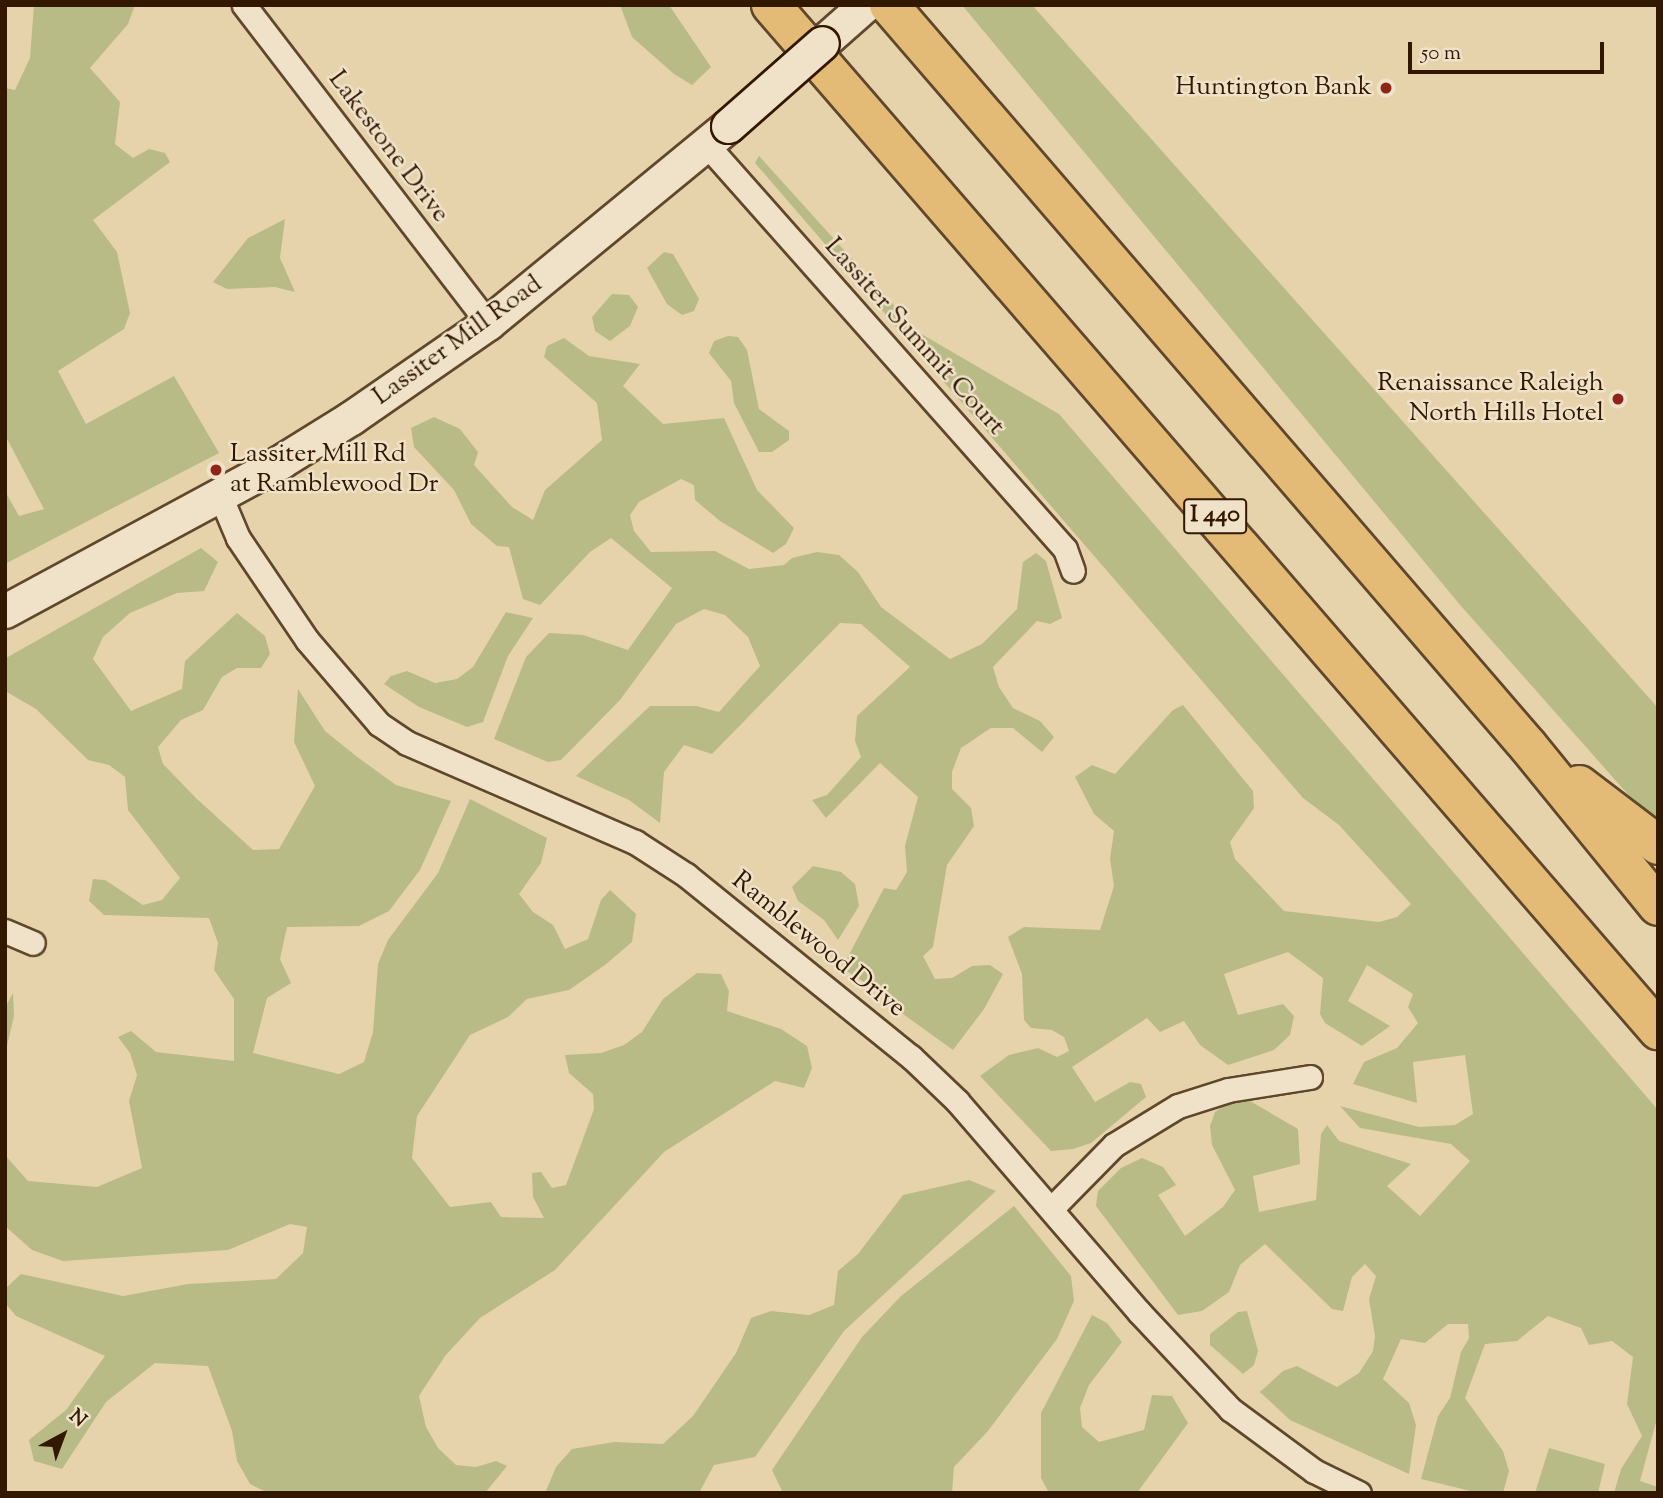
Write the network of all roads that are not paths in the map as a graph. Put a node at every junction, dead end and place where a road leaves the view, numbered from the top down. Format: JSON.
{"nodes":[{"id":1,"x":244,"y":5,"type":"edge"},
{"id":2,"x":771,"y":5,"type":"edge"},
{"id":3,"x":865,"y":5,"type":"edge"},
{"id":4,"x":889,"y":5,"type":"edge"},
{"id":5,"x":717,"y":135,"type":"junction"},
{"id":6,"x":488,"y":323,"type":"junction"},
{"id":7,"x":219,"y":493,"type":"junction"},
{"id":8,"x":1073,"y":571,"type":"dead end"},
{"id":9,"x":5,"y":611,"type":"edge"},
{"id":10,"x":1528,"y":746,"type":"junction"},
{"id":11,"x":1658,"y":845,"type":"edge"},
{"id":12,"x":1658,"y":906,"type":"edge"},
{"id":13,"x":5,"y":931,"type":"edge"},
{"id":14,"x":33,"y":943,"type":"dead end"},
{"id":15,"x":1658,"y":1030,"type":"edge"},
{"id":16,"x":1310,"y":1077,"type":"dead end"},
{"id":17,"x":1053,"y":1207,"type":"junction"},
{"id":18,"x":1359,"y":1493,"type":"edge"}],
"edges":[{"from":1,"to":6,"type":"street","name":"Lakestone Drive"},
{"from":2,"to":15,"type":"highway","number":"I 440"},
{"from":3,"to":5,"type":"main road","name":"Lassiter Mill Road","bridge":true},
{"from":4,"to":10,"type":"highway"},
{"from":5,"to":6,"type":"main road","name":"Lassiter Mill Road"},
{"from":5,"to":8,"type":"street","name":"Lassiter Summit Court"},
{"from":6,"to":7,"type":"main road","name":"Lassiter Mill Road"},
{"from":7,"to":9,"type":"main road","name":"Lassiter Mill Road"},
{"from":7,"to":17,"type":"street","name":"Ramblewood Drive"},
{"from":10,"to":11,"type":"highway"},
{"from":10,"to":12,"type":"highway"},
{"from":13,"to":14,"type":"street"},
{"from":16,"to":17,"type":"street"},
{"from":17,"to":18,"type":"street","name":"Ramblewood Drive"}]}
